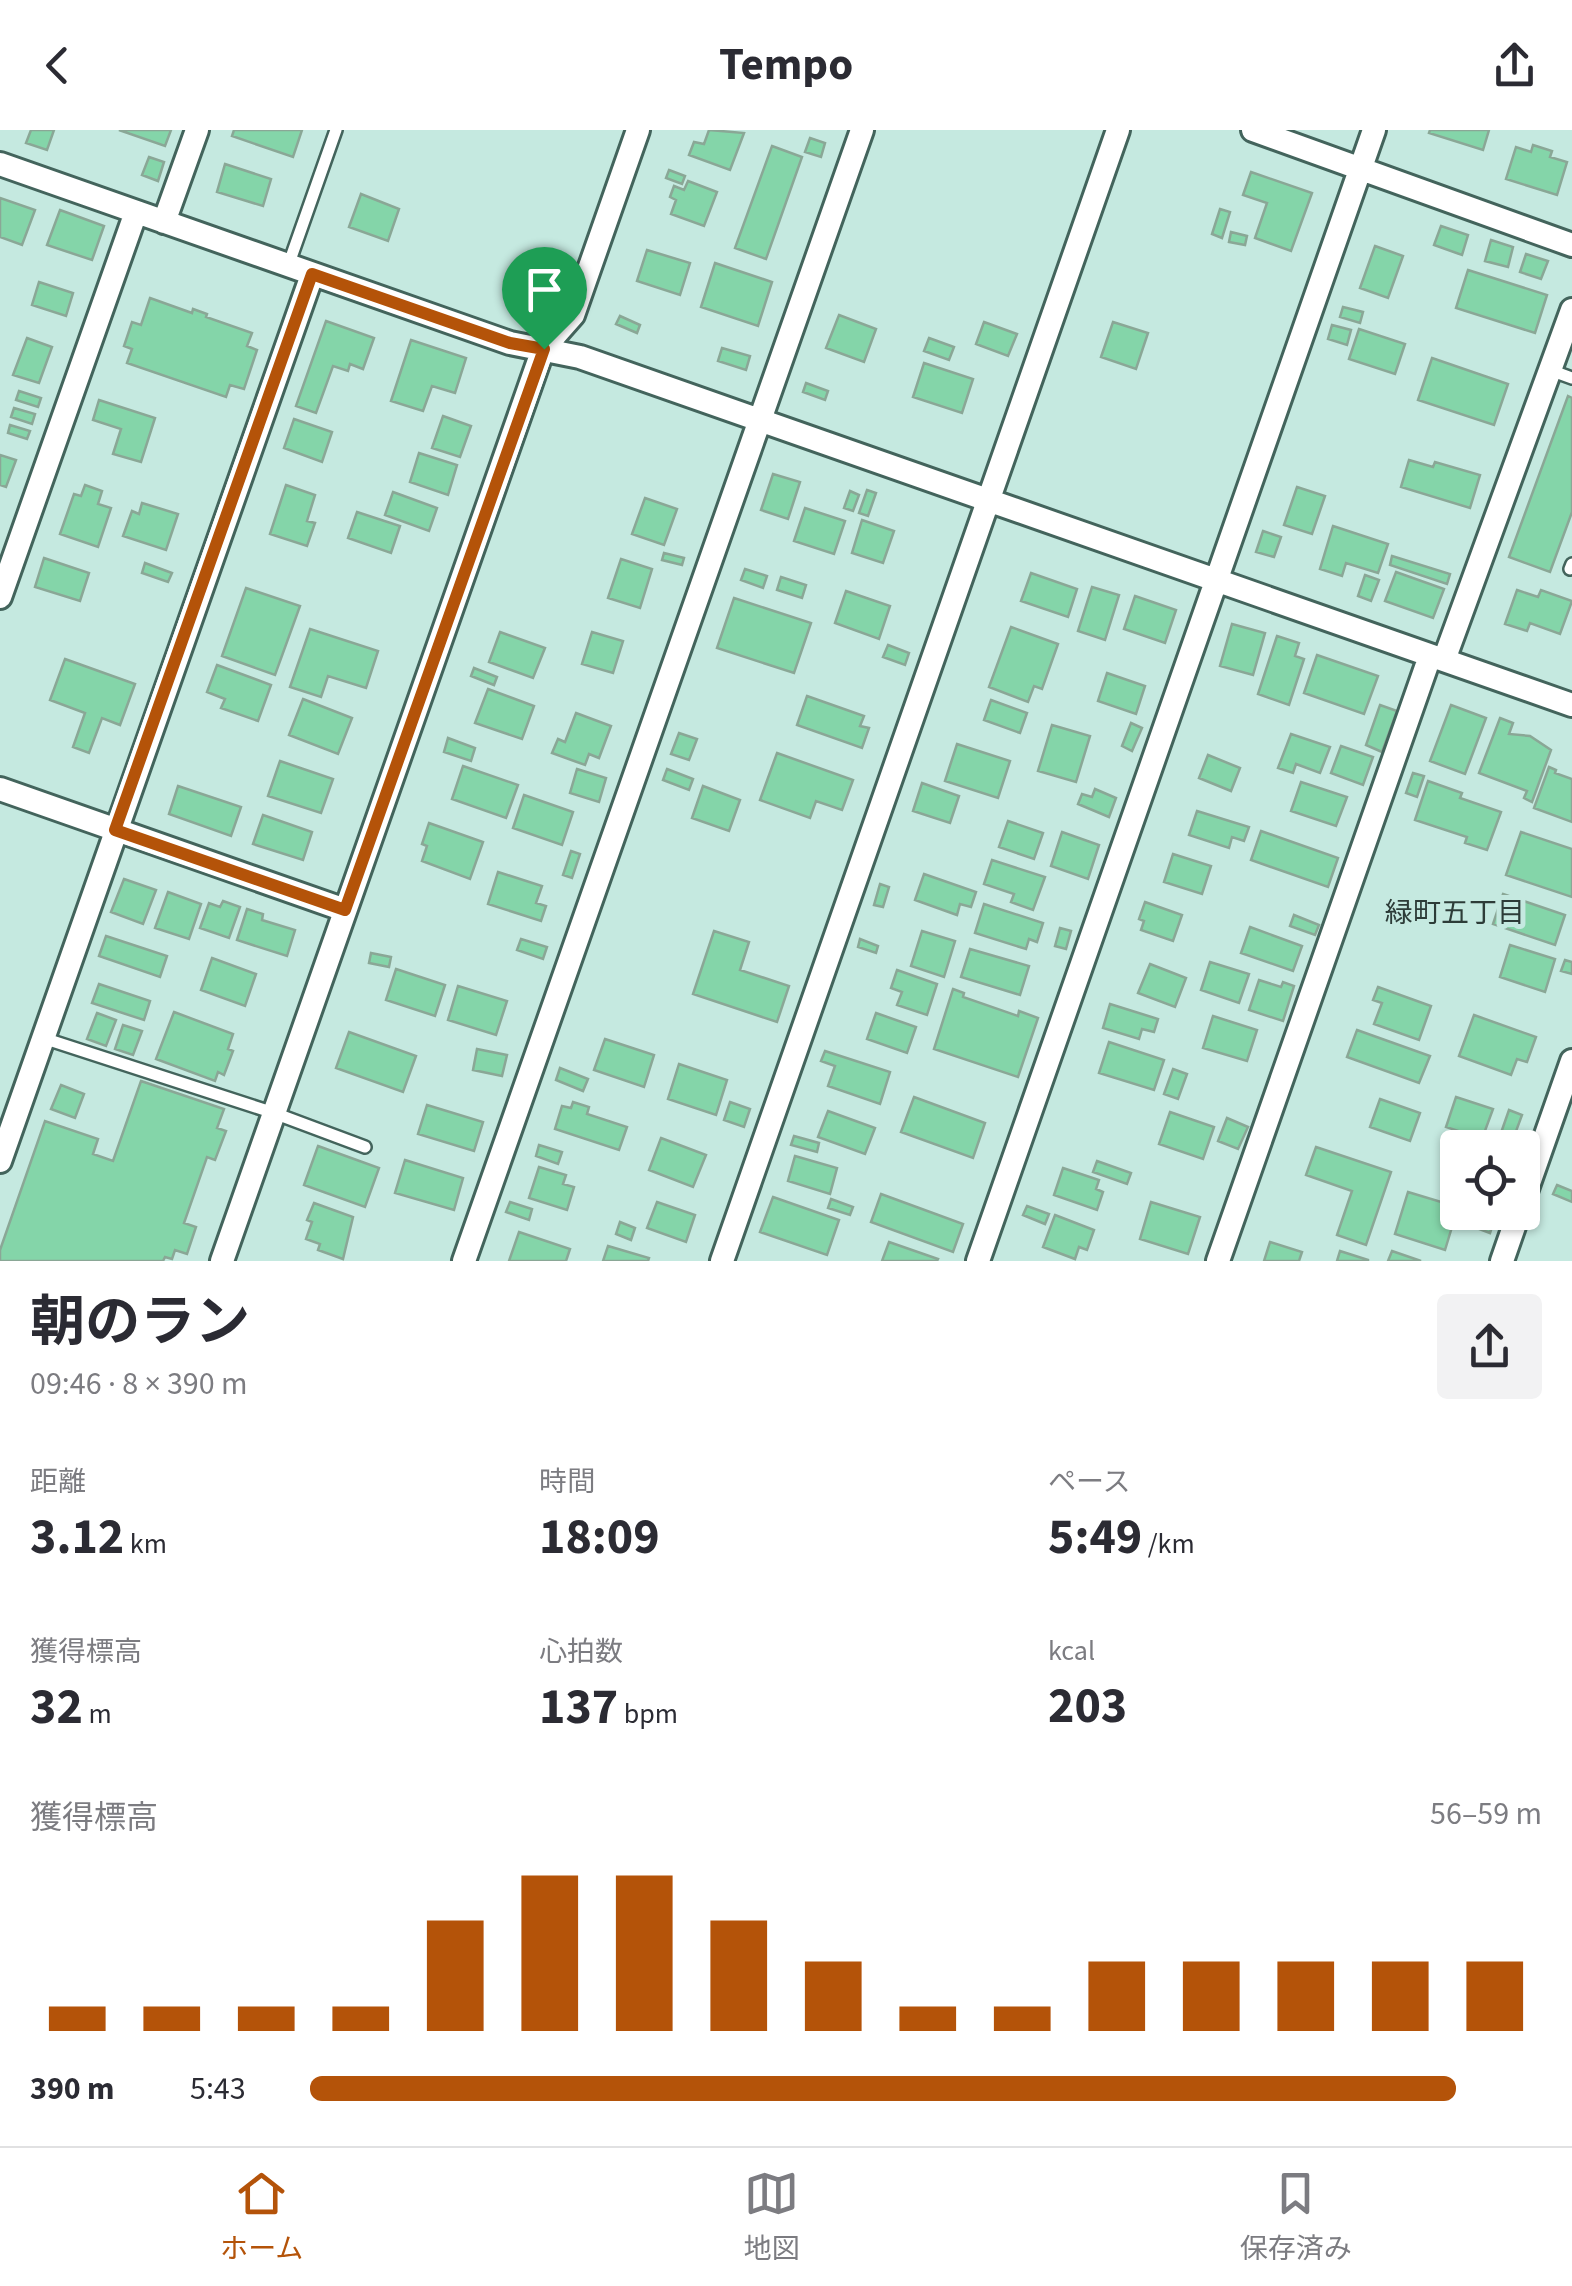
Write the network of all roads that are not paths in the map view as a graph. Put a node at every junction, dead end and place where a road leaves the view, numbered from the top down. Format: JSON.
{"nodes":[{"id":1,"x":197,"y":130,"type":"edge"},
{"id":2,"x":336,"y":130,"type":"edge"},
{"id":3,"x":638,"y":130,"type":"edge"},
{"id":4,"x":862,"y":130,"type":"edge"},
{"id":5,"x":1118,"y":130,"type":"edge"},
{"id":6,"x":1253,"y":130,"type":"edge"},
{"id":7,"x":1374,"y":130,"type":"edge"},
{"id":8,"x":0,"y":164,"type":"edge"},
{"id":9,"x":1360,"y":170,"type":"junction"},
{"id":10,"x":136,"y":212,"type":"junction"},
{"id":11,"x":164,"y":222,"type":"junction"},
{"id":12,"x":1572,"y":245,"type":"edge"},
{"id":13,"x":288,"y":266,"type":"junction"},
{"id":14,"x":312,"y":274,"type":"junction"},
{"id":15,"x":1572,"y":310,"type":"edge"},
{"id":16,"x":544,"y":349,"type":"junction"},
{"id":17,"x":1561,"y":374,"type":"edge"},
{"id":18,"x":758,"y":419,"type":"junction"},
{"id":19,"x":988,"y":500,"type":"junction"},
{"id":20,"x":1218,"y":581,"type":"junction"},
{"id":21,"x":0,"y":596,"type":"edge"},
{"id":22,"x":1437,"y":658,"type":"junction"},
{"id":23,"x":1572,"y":705,"type":"edge"},
{"id":24,"x":0,"y":790,"type":"edge"},
{"id":25,"x":115,"y":830,"type":"junction"},
{"id":26,"x":345,"y":910,"type":"junction"},
{"id":27,"x":43,"y":1038,"type":"junction"},
{"id":28,"x":1572,"y":1061,"type":"edge"},
{"id":29,"x":274,"y":1113,"type":"junction"},
{"id":30,"x":364,"y":1147,"type":"dead end"},
{"id":31,"x":1540,"y":1151,"type":"edge"},
{"id":32,"x":0,"y":1160,"type":"edge"},
{"id":33,"x":1513,"y":1230,"type":"edge"},
{"id":34,"x":222,"y":1261,"type":"edge"},
{"id":35,"x":464,"y":1261,"type":"edge"},
{"id":36,"x":722,"y":1261,"type":"edge"},
{"id":37,"x":978,"y":1261,"type":"edge"},
{"id":38,"x":1218,"y":1261,"type":"edge"},
{"id":39,"x":1502,"y":1261,"type":"edge"}],
"edges":[{"from":1,"to":11,"type":"street"},
{"from":2,"to":13,"type":"lane"},
{"from":3,"to":16,"type":"street"},
{"from":4,"to":18,"type":"street"},
{"from":5,"to":19,"type":"street"},
{"from":6,"to":9,"type":"street"},
{"from":7,"to":9,"type":"street"},
{"from":8,"to":10,"type":"street"},
{"from":9,"to":12,"type":"street"},
{"from":9,"to":20,"type":"street"},
{"from":10,"to":11,"type":"street"},
{"from":10,"to":21,"type":"street"},
{"from":11,"to":13,"type":"street"},
{"from":13,"to":14,"type":"street"},
{"from":14,"to":16,"type":"street"},
{"from":14,"to":25,"type":"street"},
{"from":15,"to":17,"type":"street"},
{"from":16,"to":18,"type":"street"},
{"from":16,"to":26,"type":"street"},
{"from":17,"to":22,"type":"street"},
{"from":18,"to":19,"type":"street"},
{"from":18,"to":35,"type":"street"},
{"from":19,"to":20,"type":"street"},
{"from":19,"to":36,"type":"street"},
{"from":20,"to":22,"type":"street"},
{"from":20,"to":37,"type":"street"},
{"from":22,"to":23,"type":"street"},
{"from":22,"to":38,"type":"street"},
{"from":24,"to":25,"type":"street"},
{"from":25,"to":26,"type":"street"},
{"from":25,"to":27,"type":"street"},
{"from":26,"to":29,"type":"street"},
{"from":27,"to":29,"type":"lane"},
{"from":27,"to":32,"type":"street"},
{"from":28,"to":31,"type":"street"},
{"from":29,"to":30,"type":"lane"},
{"from":29,"to":34,"type":"street"},
{"from":33,"to":39,"type":"street"}]}
